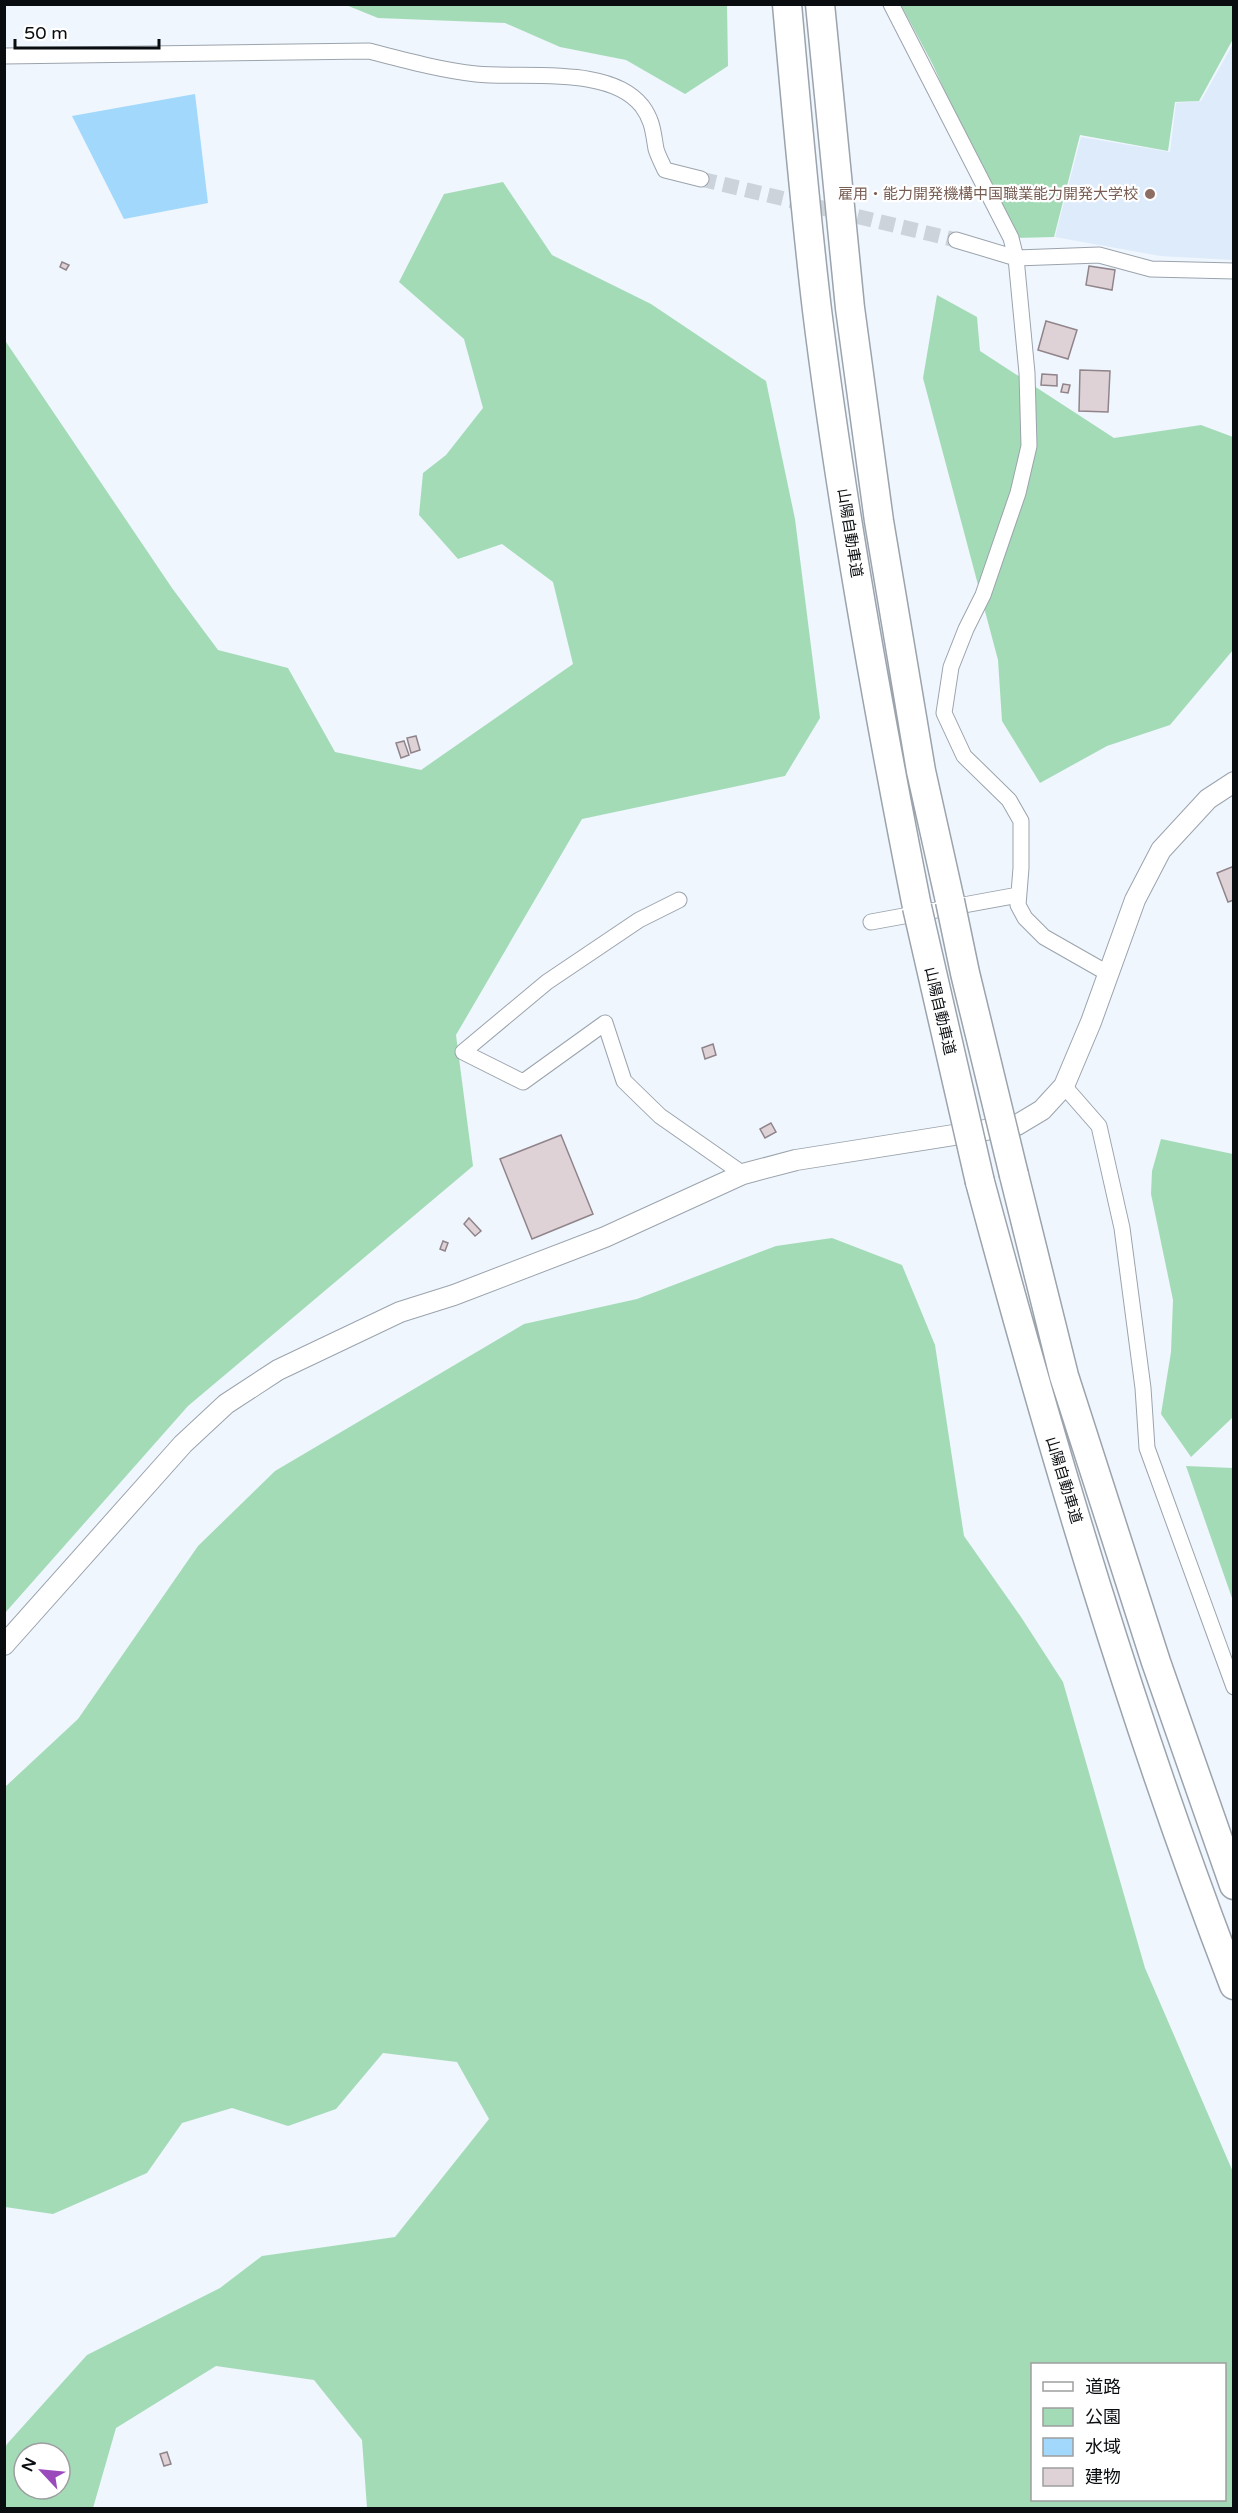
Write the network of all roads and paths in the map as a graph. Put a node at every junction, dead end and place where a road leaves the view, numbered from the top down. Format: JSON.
{"nodes":[{"id":1,"x":787,"y":4,"type":"edge"},
{"id":2,"x":820,"y":4,"type":"edge"},
{"id":3,"x":891,"y":4,"type":"edge"},
{"id":4,"x":4,"y":56,"type":"edge"},
{"id":5,"x":701,"y":179,"type":"tunnel mouth"},
{"id":6,"x":956,"y":240,"type":"tunnel mouth"},
{"id":7,"x":1016,"y":258,"type":"junction"},
{"id":8,"x":1233,"y":271,"type":"edge"},
{"id":9,"x":1233,"y":782,"type":"edge"},
{"id":10,"x":1018,"y":895,"type":"junction"},
{"id":11,"x":679,"y":900,"type":"dead end"},
{"id":12,"x":871,"y":922,"type":"dead end"},
{"id":13,"x":1108,"y":974,"type":"junction"},
{"id":14,"x":1064,"y":1086,"type":"junction"},
{"id":15,"x":743,"y":1174,"type":"junction"},
{"id":16,"x":4,"y":1645,"type":"edge"},
{"id":17,"x":1233,"y":1687,"type":"edge"},
{"id":18,"x":1233,"y":1885,"type":"edge"},
{"id":19,"x":1233,"y":1985,"type":"edge"}],
"edges":[{"from":1,"to":19,"type":"highway","name":"山陽自動車道","bridge":true},
{"from":2,"to":18,"type":"highway","name":"山陽自動車道","bridge":true},
{"from":3,"to":7,"type":"street"},
{"from":4,"to":5,"type":"street"},
{"from":6,"to":7,"type":"street"},
{"from":7,"to":8,"type":"street"},
{"from":7,"to":10,"type":"street"},
{"from":9,"to":13,"type":"street"},
{"from":10,"to":12,"type":"street"},
{"from":10,"to":13,"type":"street"},
{"from":11,"to":15,"type":"street"},
{"from":13,"to":14,"type":"street"},
{"from":14,"to":15,"type":"street"},
{"from":14,"to":17,"type":"street"},
{"from":15,"to":16,"type":"street"}]}
